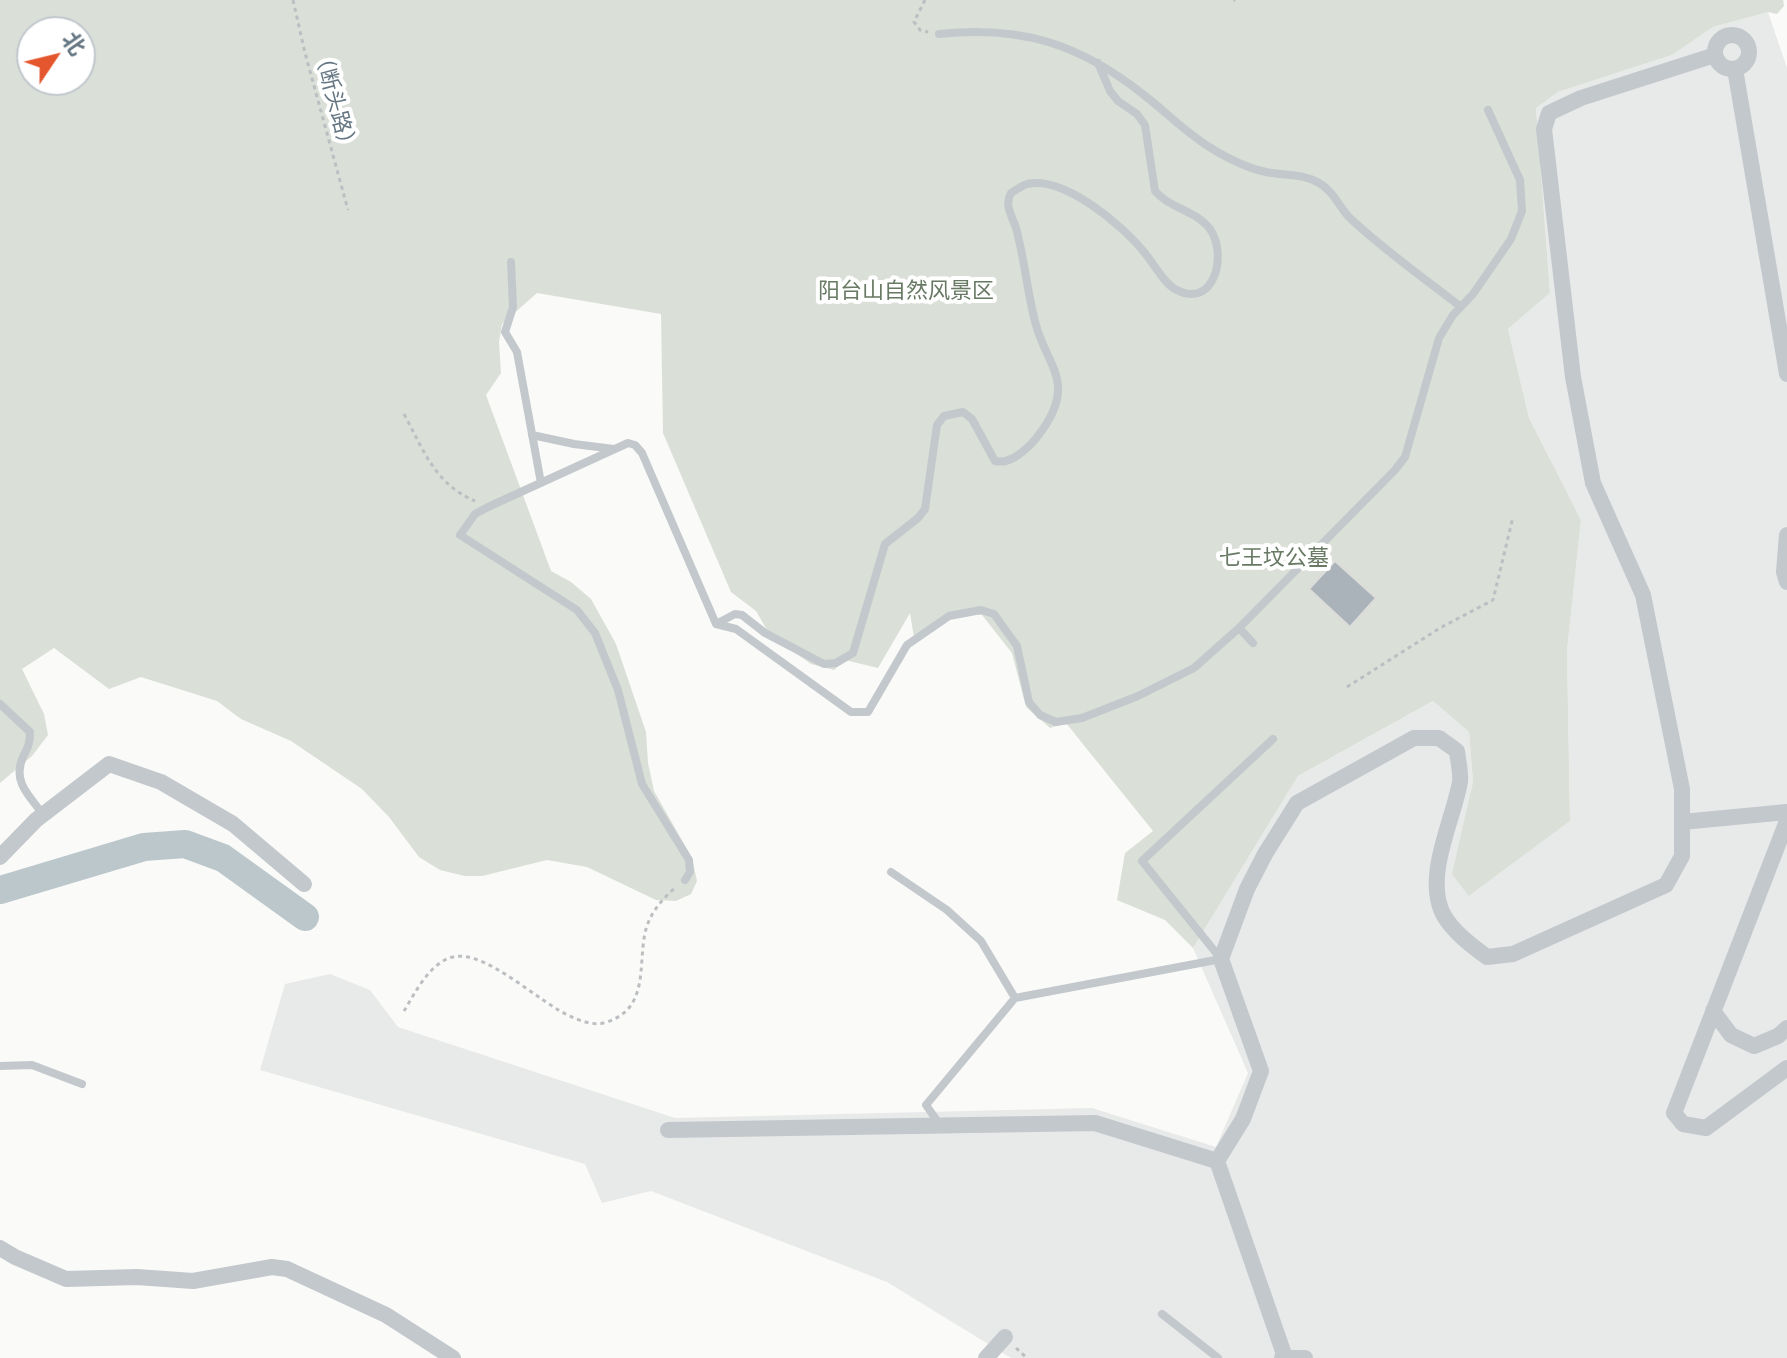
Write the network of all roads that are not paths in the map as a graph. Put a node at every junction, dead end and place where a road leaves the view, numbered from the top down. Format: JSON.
{"nodes":[{"id":1,"x":939,"y":34,"type":"road end"},
{"id":2,"x":1715,"y":55,"type":"junction"},
{"id":3,"x":1098,"y":63,"type":"junction"},
{"id":4,"x":1735,"y":69,"type":"junction"},
{"id":5,"x":1488,"y":110,"type":"dead end"},
{"id":6,"x":511,"y":262,"type":"dead end"},
{"id":7,"x":1461,"y":307,"type":"junction"},
{"id":8,"x":1787,"y":374,"type":"edge"},
{"id":9,"x":532,"y":435,"type":"junction"},
{"id":10,"x":615,"y":449,"type":"junction"},
{"id":11,"x":541,"y":483,"type":"junction"},
{"id":12,"x":1787,"y":535,"type":"edge"},
{"id":13,"x":1787,"y":582,"type":"edge"},
{"id":14,"x":716,"y":624,"type":"junction"},
{"id":15,"x":1239,"y":628,"type":"junction"},
{"id":16,"x":1253,"y":643,"type":"dead end"},
{"id":17,"x":0,"y":704,"type":"edge"},
{"id":18,"x":1273,"y":739,"type":"dead end"},
{"id":19,"x":1787,"y":812,"type":"edge"},
{"id":20,"x":44,"y":814,"type":"junction"},
{"id":21,"x":1787,"y":821,"type":"edge"},
{"id":22,"x":1682,"y":822,"type":"junction"},
{"id":23,"x":0,"y":857,"type":"edge"},
{"id":24,"x":891,"y":872,"type":"dead end"},
{"id":25,"x":685,"y":880,"type":"road end"},
{"id":26,"x":304,"y":884,"type":"dead end"},
{"id":27,"x":1221,"y":959,"type":"junction"},
{"id":28,"x":1015,"y":998,"type":"junction"},
{"id":29,"x":1713,"y":1011,"type":"junction"},
{"id":30,"x":1787,"y":1028,"type":"edge"},
{"id":31,"x":0,"y":1066,"type":"edge"},
{"id":32,"x":1787,"y":1068,"type":"edge"},
{"id":33,"x":82,"y":1084,"type":"dead end"},
{"id":34,"x":941,"y":1126,"type":"junction"},
{"id":35,"x":668,"y":1130,"type":"dead end"},
{"id":36,"x":1217,"y":1161,"type":"junction"},
{"id":37,"x":0,"y":1248,"type":"edge"},
{"id":38,"x":1162,"y":1314,"type":"dead end"},
{"id":39,"x":1005,"y":1337,"type":"dead end"},
{"id":40,"x":1284,"y":1357,"type":"edge"},
{"id":41,"x":453,"y":1358,"type":"edge"},
{"id":42,"x":986,"y":1358,"type":"edge"},
{"id":43,"x":1218,"y":1358,"type":"edge"},
{"id":44,"x":1305,"y":1358,"type":"edge"}],
"edges":[{"from":1,"to":3,"type":"lane"},
{"from":2,"to":4,"type":"street"},
{"from":2,"to":4,"type":"street"},
{"from":2,"to":22,"type":"street"},
{"from":3,"to":7,"type":"lane"},
{"from":3,"to":14,"type":"lane"},
{"from":4,"to":8,"type":"street"},
{"from":5,"to":7,"type":"lane"},
{"from":6,"to":9,"type":"lane"},
{"from":7,"to":15,"type":"lane"},
{"from":9,"to":10,"type":"lane"},
{"from":9,"to":11,"type":"lane"},
{"from":10,"to":11,"type":"lane"},
{"from":10,"to":14,"type":"lane"},
{"from":11,"to":25,"type":"lane"},
{"from":12,"to":13,"type":"street"},
{"from":14,"to":15,"type":"lane"},
{"from":15,"to":16,"type":"lane"},
{"from":17,"to":20,"type":"lane"},
{"from":18,"to":27,"type":"lane"},
{"from":19,"to":22,"type":"street"},
{"from":20,"to":23,"type":"street"},
{"from":20,"to":26,"type":"street"},
{"from":21,"to":29,"type":"street"},
{"from":22,"to":27,"type":"street"},
{"from":24,"to":28,"type":"lane"},
{"from":27,"to":28,"type":"lane"},
{"from":27,"to":36,"type":"street"},
{"from":28,"to":34,"type":"lane"},
{"from":29,"to":30,"type":"street"},
{"from":29,"to":32,"type":"street"},
{"from":31,"to":33,"type":"lane"},
{"from":34,"to":35,"type":"street"},
{"from":34,"to":36,"type":"street"},
{"from":36,"to":40,"type":"street"},
{"from":37,"to":41,"type":"street"},
{"from":38,"to":43,"type":"lane"},
{"from":39,"to":42,"type":"street"},
{"from":40,"to":44,"type":"street"}]}
